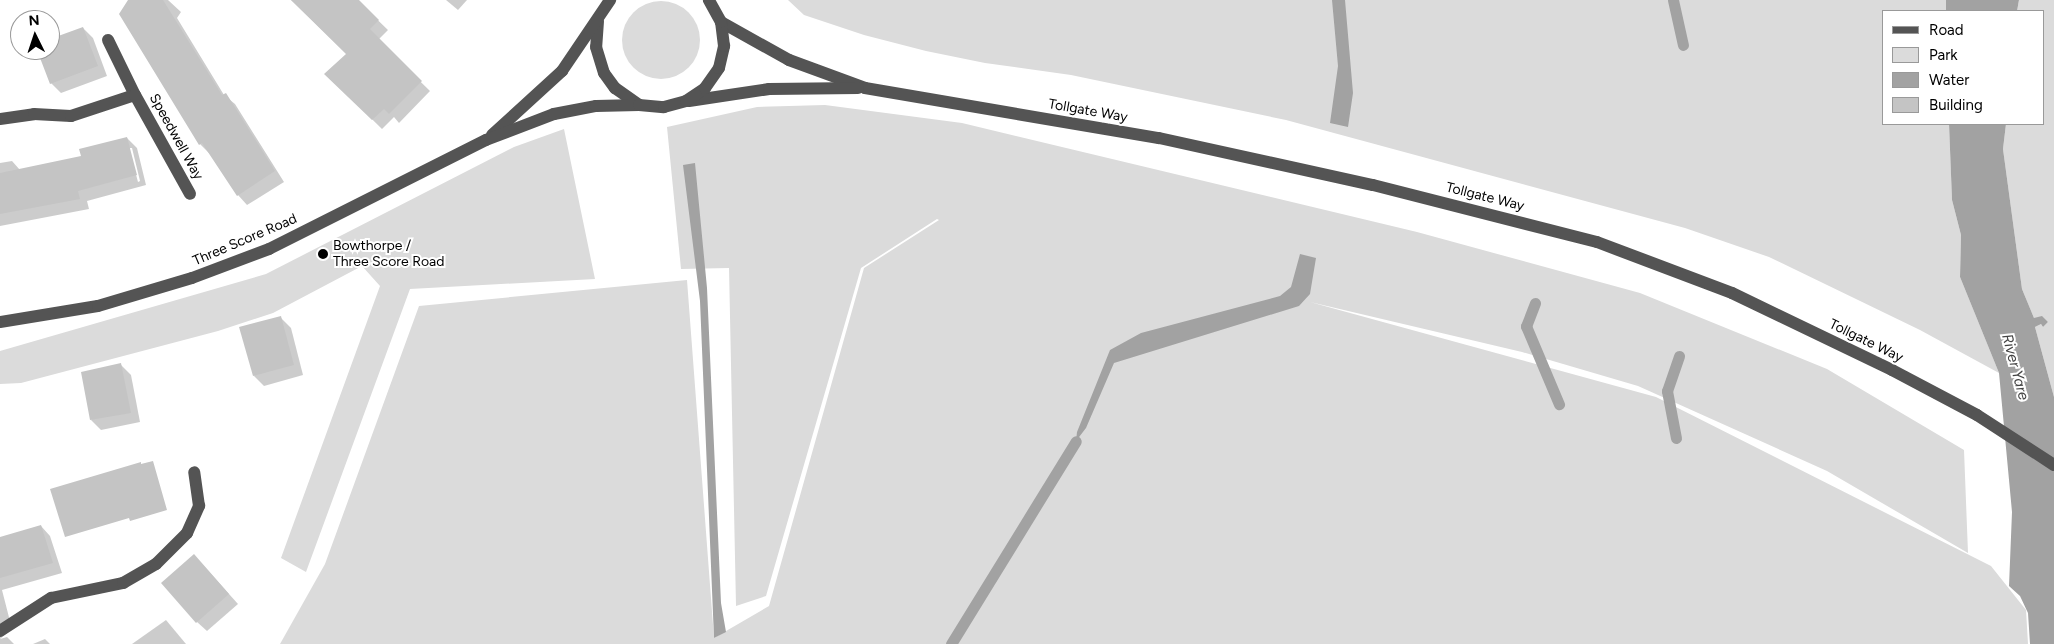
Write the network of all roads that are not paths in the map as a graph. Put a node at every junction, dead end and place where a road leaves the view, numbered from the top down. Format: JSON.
{"nodes":[{"id":1,"x":709,"y":0,"type":"edge"},
{"id":2,"x":607,"y":2,"type":"edge"},
{"id":3,"x":598,"y":21,"type":"junction"},
{"id":4,"x":722,"y":22,"type":"junction"},
{"id":5,"x":108,"y":40,"type":"dead end"},
{"id":6,"x":865,"y":88,"type":"junction"},
{"id":7,"x":135,"y":96,"type":"junction"},
{"id":8,"x":686,"y":101,"type":"junction"},
{"id":9,"x":639,"y":105,"type":"junction"},
{"id":10,"x":0,"y":119,"type":"edge"},
{"id":11,"x":486,"y":140,"type":"junction"},
{"id":12,"x":190,"y":194,"type":"dead end"},
{"id":13,"x":0,"y":322,"type":"edge"},
{"id":14,"x":2054,"y":465,"type":"edge"},
{"id":15,"x":194,"y":472,"type":"dead end"},
{"id":16,"x":0,"y":631,"type":"edge"}],
"edges":[{"from":1,"to":4,"type":"street","name":"Three Score Road"},
{"from":2,"to":3,"type":"street","name":"Three Score Road"},
{"from":3,"to":9,"type":"street","name":"Three Score Road"},
{"from":3,"to":11,"type":"street","name":"Three Score Road"},
{"from":4,"to":6,"type":"street","name":"Tollgate Way"},
{"from":4,"to":8,"type":"street","name":"Three Score Road"},
{"from":5,"to":7,"type":"street","name":"Speedwell Way"},
{"from":6,"to":8,"type":"street","name":"Tollgate Way"},
{"from":6,"to":14,"type":"street","name":"Tollgate Way"},
{"from":7,"to":10,"type":"street","name":"Speedwell Way"},
{"from":7,"to":12,"type":"street","name":"Speedwell Way"},
{"from":8,"to":9,"type":"street","name":"Three Score Road"},
{"from":9,"to":11,"type":"street","name":"Three Score Road"},
{"from":11,"to":13,"type":"street","name":"Three Score Road"},
{"from":15,"to":16,"type":"street"}]}
